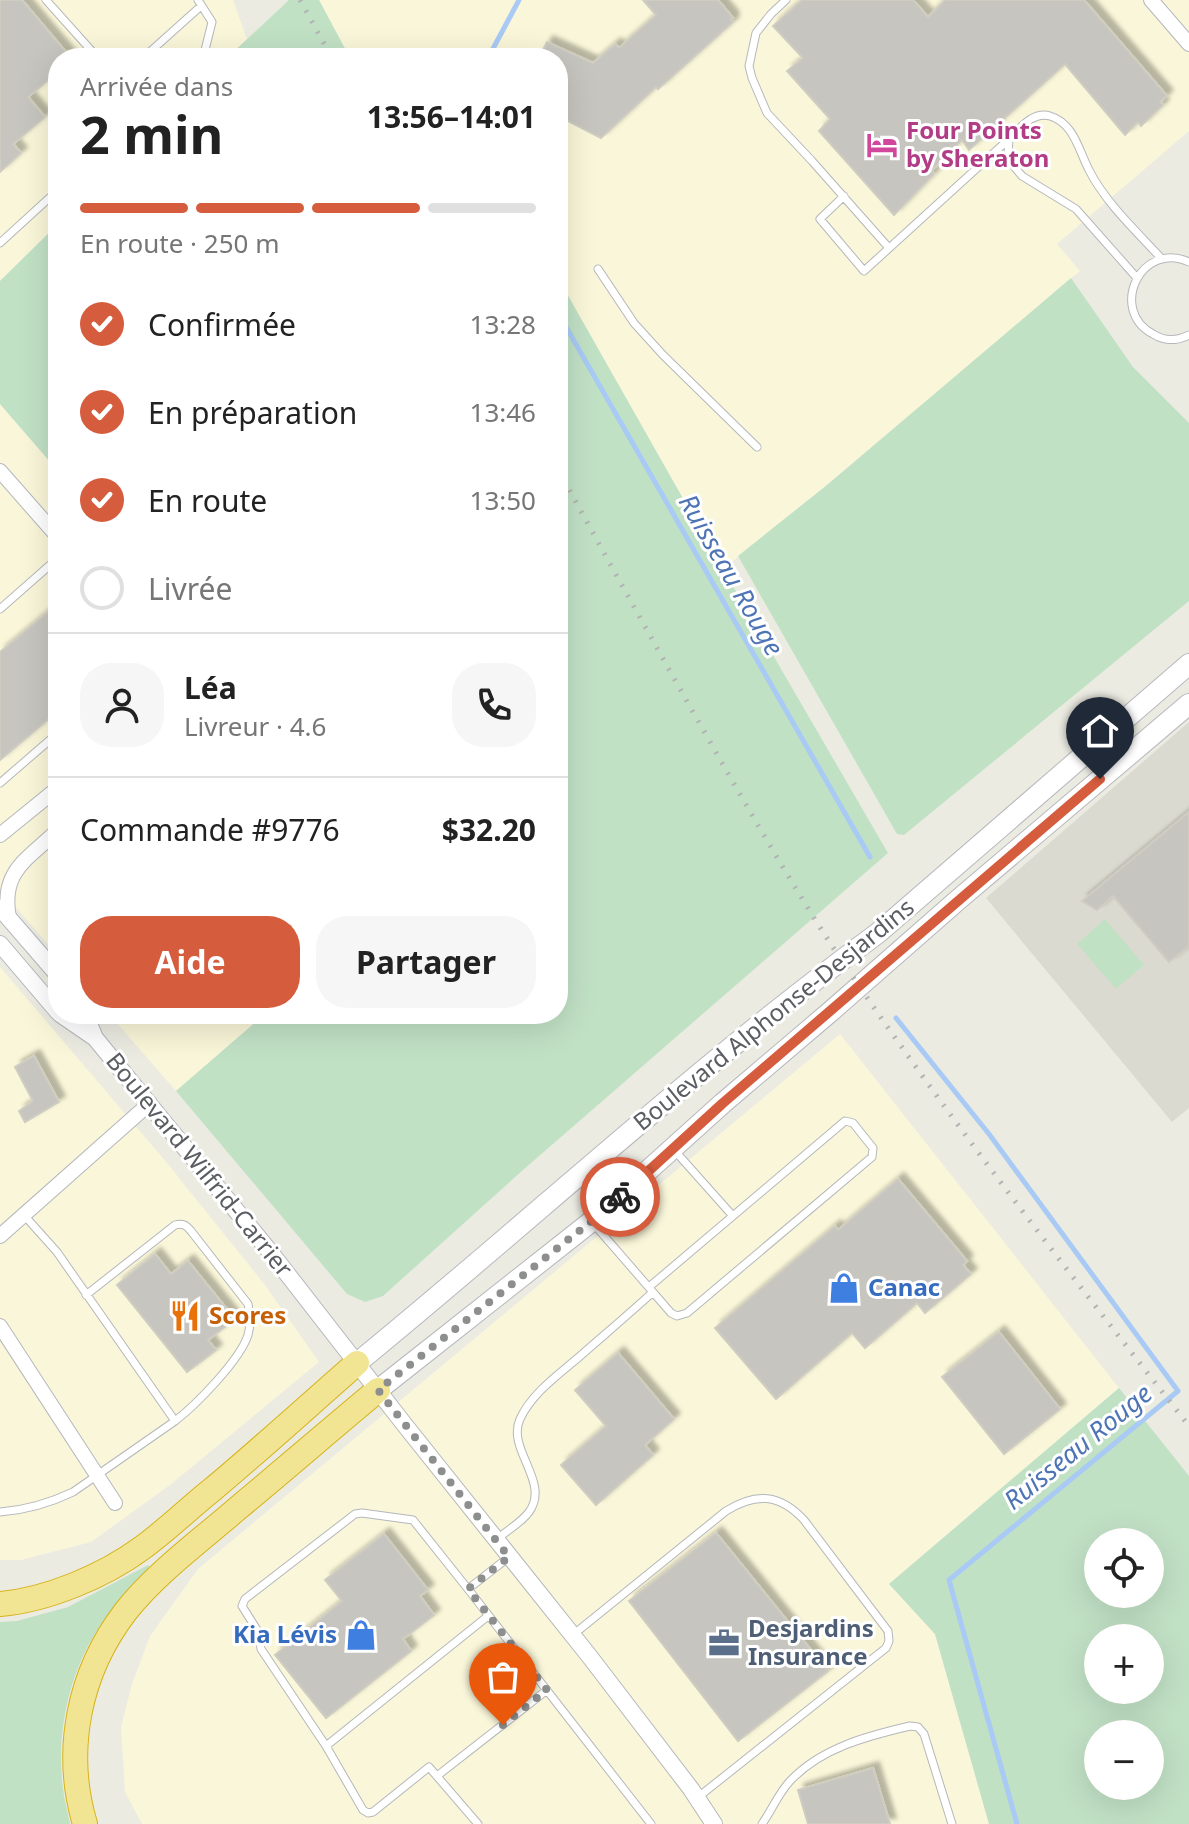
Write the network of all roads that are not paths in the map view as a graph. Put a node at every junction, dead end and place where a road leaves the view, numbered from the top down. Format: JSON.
{"nodes":[{"id":1,"x":46,"y":0,"type":"edge"},
{"id":2,"x":786,"y":0,"type":"edge"},
{"id":3,"x":1151,"y":0,"type":"edge"},
{"id":4,"x":200,"y":3,"type":"edge"},
{"id":5,"x":1189,"y":44,"type":"edge"},
{"id":6,"x":89,"y":48,"type":"edge"},
{"id":7,"x":153,"y":48,"type":"edge"},
{"id":8,"x":206,"y":48,"type":"edge"},
{"id":9,"x":1009,"y":139,"type":"junction"},
{"id":10,"x":844,"y":196,"type":"junction"},
{"id":11,"x":48,"y":199,"type":"edge"},
{"id":12,"x":0,"y":243,"type":"edge"},
{"id":13,"x":889,"y":248,"type":"junction"},
{"id":14,"x":1161,"y":258,"type":"junction"},
{"id":15,"x":1189,"y":262,"type":"edge"},
{"id":16,"x":598,"y":269,"type":"dead end"},
{"id":17,"x":1137,"y":278,"type":"junction"},
{"id":18,"x":1189,"y":335,"type":"edge"},
{"id":19,"x":757,"y":447,"type":"dead end"},
{"id":20,"x":0,"y":471,"type":"edge"},
{"id":21,"x":48,"y":526,"type":"edge"},
{"id":22,"x":48,"y":567,"type":"edge"},
{"id":23,"x":0,"y":609,"type":"edge"},
{"id":24,"x":1189,"y":664,"type":"edge"},
{"id":25,"x":1189,"y":704,"type":"edge"},
{"id":26,"x":48,"y":742,"type":"edge"},
{"id":27,"x":0,"y":783,"type":"edge"},
{"id":28,"x":48,"y":796,"type":"edge"},
{"id":29,"x":0,"y":835,"type":"edge"},
{"id":30,"x":48,"y":840,"type":"edge"},
{"id":31,"x":5,"y":913,"type":"edge"},
{"id":32,"x":0,"y":944,"type":"edge"},
{"id":33,"x":48,"y":963,"type":"edge"},
{"id":34,"x":48,"y":1000,"type":"edge"},
{"id":35,"x":75,"y":1024,"type":"edge"},
{"id":36,"x":89,"y":1024,"type":"edge"},
{"id":37,"x":95,"y":1038,"type":"junction"},
{"id":38,"x":150,"y":1103,"type":"junction"},
{"id":39,"x":673,"y":1149,"type":"junction"},
{"id":40,"x":23,"y":1214,"type":"junction"},
{"id":41,"x":732,"y":1215,"type":"junction"},
{"id":42,"x":592,"y":1221,"type":"junction"},
{"id":43,"x":0,"y":1236,"type":"edge"},
{"id":44,"x":651,"y":1290,"type":"junction"},
{"id":45,"x":86,"y":1295,"type":"junction"},
{"id":46,"x":0,"y":1326,"type":"edge"},
{"id":47,"x":357,"y":1363,"type":"junction"},
{"id":48,"x":378,"y":1390,"type":"junction"},
{"id":49,"x":175,"y":1421,"type":"junction"},
{"id":50,"x":97,"y":1475,"type":"junction"},
{"id":51,"x":115,"y":1503,"type":"dead end"},
{"id":52,"x":0,"y":1512,"type":"edge"},
{"id":53,"x":495,"y":1540,"type":"junction"},
{"id":54,"x":509,"y":1557,"type":"junction"},
{"id":55,"x":468,"y":1589,"type":"junction"},
{"id":56,"x":0,"y":1604,"type":"edge"},
{"id":57,"x":488,"y":1616,"type":"junction"},
{"id":58,"x":572,"y":1636,"type":"junction"},
{"id":59,"x":547,"y":1690,"type":"junction"},
{"id":60,"x":326,"y":1746,"type":"junction"},
{"id":61,"x":437,"y":1776,"type":"junction"},
{"id":62,"x":697,"y":1798,"type":"junction"},
{"id":63,"x":85,"y":1824,"type":"edge"},
{"id":64,"x":478,"y":1824,"type":"edge"},
{"id":65,"x":651,"y":1824,"type":"edge"},
{"id":66,"x":714,"y":1824,"type":"edge"},
{"id":67,"x":762,"y":1824,"type":"edge"},
{"id":68,"x":952,"y":1824,"type":"edge"}],
"edges":[{"from":1,"to":6,"type":"lane"},
{"from":2,"to":10,"type":"lane"},
{"from":3,"to":5,"type":"street"},
{"from":4,"to":7,"type":"lane"},
{"from":4,"to":8,"type":"lane"},
{"from":9,"to":13,"type":"lane"},
{"from":9,"to":14,"type":"lane"},
{"from":9,"to":17,"type":"lane"},
{"from":10,"to":13,"type":"lane"},
{"from":10,"to":13,"type":"lane"},
{"from":11,"to":12,"type":"lane"},
{"from":14,"to":15,"type":"lane"},
{"from":14,"to":17,"type":"lane"},
{"from":16,"to":19,"type":"lane"},
{"from":17,"to":18,"type":"lane"},
{"from":20,"to":21,"type":"street"},
{"from":22,"to":23,"type":"lane"},
{"from":24,"to":47,"type":"main road","name":"Boulevard Alphonse-Desjardins"},
{"from":25,"to":39,"type":"main road","name":"Boulevard Alphonse-Desjardins"},
{"from":26,"to":27,"type":"lane"},
{"from":28,"to":29,"type":"street"},
{"from":30,"to":31,"type":"street"},
{"from":31,"to":33,"type":"street"},
{"from":32,"to":34,"type":"street","name":"Boulevard Wilfrid-Carrier"},
{"from":35,"to":37,"type":"street","name":"Boulevard Wilfrid-Carrier"},
{"from":36,"to":37,"type":"street","name":"Boulevard Wilfrid-Carrier"},
{"from":37,"to":38,"type":"street","name":"Boulevard Wilfrid-Carrier"},
{"from":38,"to":40,"type":"street"},
{"from":38,"to":47,"type":"street","name":"Boulevard Wilfrid-Carrier"},
{"from":39,"to":41,"type":"lane"},
{"from":39,"to":42,"type":"main road","name":"Boulevard Alphonse-Desjardins"},
{"from":40,"to":43,"type":"street"},
{"from":40,"to":45,"type":"lane"},
{"from":41,"to":44,"type":"lane"},
{"from":41,"to":44,"type":"lane"},
{"from":42,"to":44,"type":"lane"},
{"from":42,"to":48,"type":"main road","name":"Boulevard Alphonse-Desjardins"},
{"from":44,"to":53,"type":"lane"},
{"from":45,"to":49,"type":"lane"},
{"from":45,"to":49,"type":"lane"},
{"from":46,"to":50,"type":"street"},
{"from":47,"to":48,"type":"street","name":"Boulevard Wilfrid-Carrier"},
{"from":47,"to":56,"type":"highway"},
{"from":48,"to":53,"type":"street","name":"Boulevard Wilfrid-Carrier"},
{"from":48,"to":63,"type":"highway"},
{"from":49,"to":50,"type":"lane"},
{"from":50,"to":51,"type":"street"},
{"from":50,"to":52,"type":"lane"},
{"from":53,"to":54,"type":"street","name":"Boulevard Wilfrid-Carrier"},
{"from":54,"to":55,"type":"lane"},
{"from":54,"to":58,"type":"street","name":"Boulevard Wilfrid-Carrier"},
{"from":55,"to":57,"type":"lane"},
{"from":55,"to":60,"type":"lane"},
{"from":57,"to":59,"type":"lane"},
{"from":57,"to":60,"type":"lane"},
{"from":58,"to":62,"type":"street","name":"Boulevard Wilfrid-Carrier"},
{"from":58,"to":62,"type":"lane"},
{"from":59,"to":61,"type":"lane"},
{"from":59,"to":65,"type":"lane"},
{"from":60,"to":61,"type":"lane"},
{"from":61,"to":64,"type":"lane"},
{"from":62,"to":66,"type":"street","name":"Boulevard Wilfrid-Carrier"},
{"from":67,"to":68,"type":"lane"}]}
